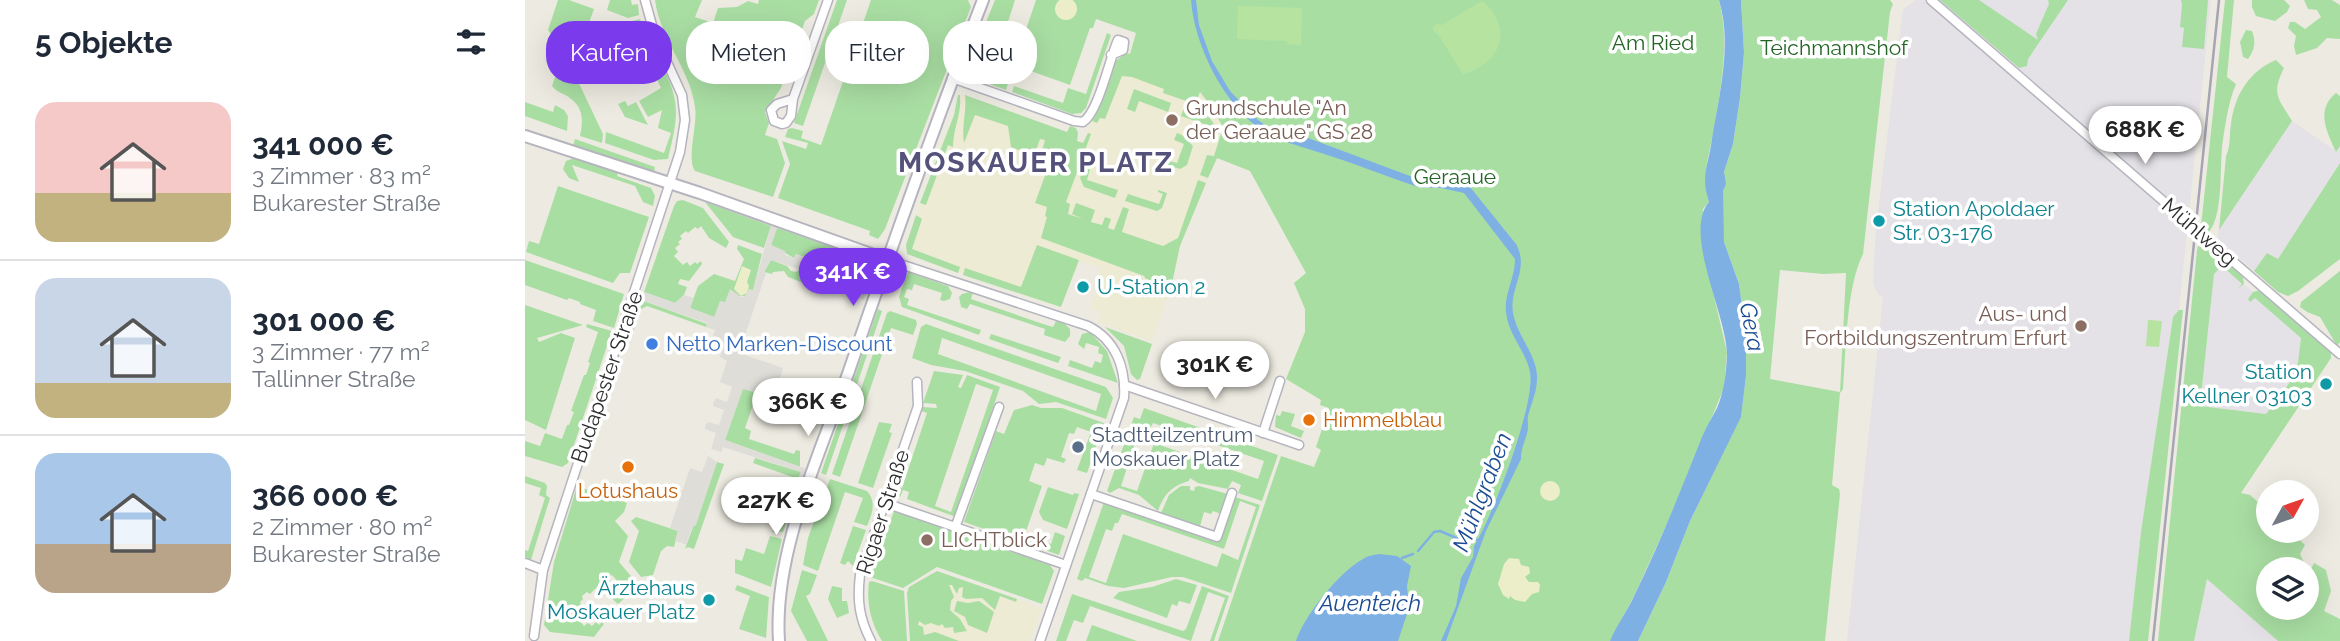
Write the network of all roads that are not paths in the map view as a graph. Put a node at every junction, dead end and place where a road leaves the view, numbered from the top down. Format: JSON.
{"nodes":[{"id":1,"x":645,"y":0,"type":"edge"},
{"id":2,"x":828,"y":0,"type":"edge"},
{"id":3,"x":983,"y":0,"type":"edge"},
{"id":4,"x":1931,"y":0,"type":"edge"},
{"id":5,"x":975,"y":21,"type":"edge"},
{"id":6,"x":1111,"y":55,"type":"dead end"},
{"id":7,"x":950,"y":84,"type":"edge"},
{"id":8,"x":969,"y":84,"type":"edge"},
{"id":9,"x":793,"y":99,"type":"dead end"},
{"id":10,"x":525,"y":135,"type":"edge"},
{"id":11,"x":671,"y":184,"type":"junction"},
{"id":12,"x":887,"y":260,"type":"junction"},
{"id":13,"x":2340,"y":354,"type":"edge"},
{"id":14,"x":1280,"y":381,"type":"dead end"},
{"id":15,"x":917,"y":382,"type":"dead end"},
{"id":16,"x":1124,"y":385,"type":"junction"},
{"id":17,"x":999,"y":407,"type":"dead end"},
{"id":18,"x":1263,"y":433,"type":"junction"},
{"id":19,"x":1299,"y":445,"type":"dead end"},
{"id":20,"x":1232,"y":493,"type":"dead end"},
{"id":21,"x":1091,"y":494,"type":"junction"},
{"id":22,"x":885,"y":503,"type":"junction"},
{"id":23,"x":955,"y":528,"type":"junction"},
{"id":24,"x":525,"y":563,"type":"edge"},
{"id":25,"x":1066,"y":565,"type":"junction"},
{"id":26,"x":543,"y":570,"type":"junction"},
{"id":27,"x":534,"y":636,"type":"dead end"},
{"id":28,"x":779,"y":641,"type":"edge"},
{"id":29,"x":871,"y":641,"type":"edge"},
{"id":30,"x":1040,"y":641,"type":"edge"}],
"edges":[{"from":1,"to":11,"type":"street","name":"Budapester Straße"},
{"from":2,"to":9,"type":"street"},
{"from":3,"to":5,"type":"street"},
{"from":4,"to":13,"type":"street","name":"Mühlweg"},
{"from":6,"to":8,"type":"street"},
{"from":7,"to":12,"type":"street"},
{"from":10,"to":11,"type":"street"},
{"from":11,"to":12,"type":"street"},
{"from":11,"to":26,"type":"street","name":"Budapester Straße"},
{"from":12,"to":16,"type":"street"},
{"from":12,"to":28,"type":"street"},
{"from":14,"to":18,"type":"street"},
{"from":15,"to":22,"type":"street","name":"Rigaer Straße"},
{"from":16,"to":18,"type":"street"},
{"from":16,"to":21,"type":"street"},
{"from":17,"to":23,"type":"street"},
{"from":18,"to":19,"type":"street"},
{"from":20,"to":21,"type":"street"},
{"from":21,"to":25,"type":"street"},
{"from":22,"to":23,"type":"street"},
{"from":22,"to":29,"type":"street","name":"Rigaer Straße"},
{"from":23,"to":25,"type":"street"},
{"from":24,"to":26,"type":"street"},
{"from":25,"to":30,"type":"street"},
{"from":26,"to":27,"type":"street","name":"Budapester Straße"}]}
